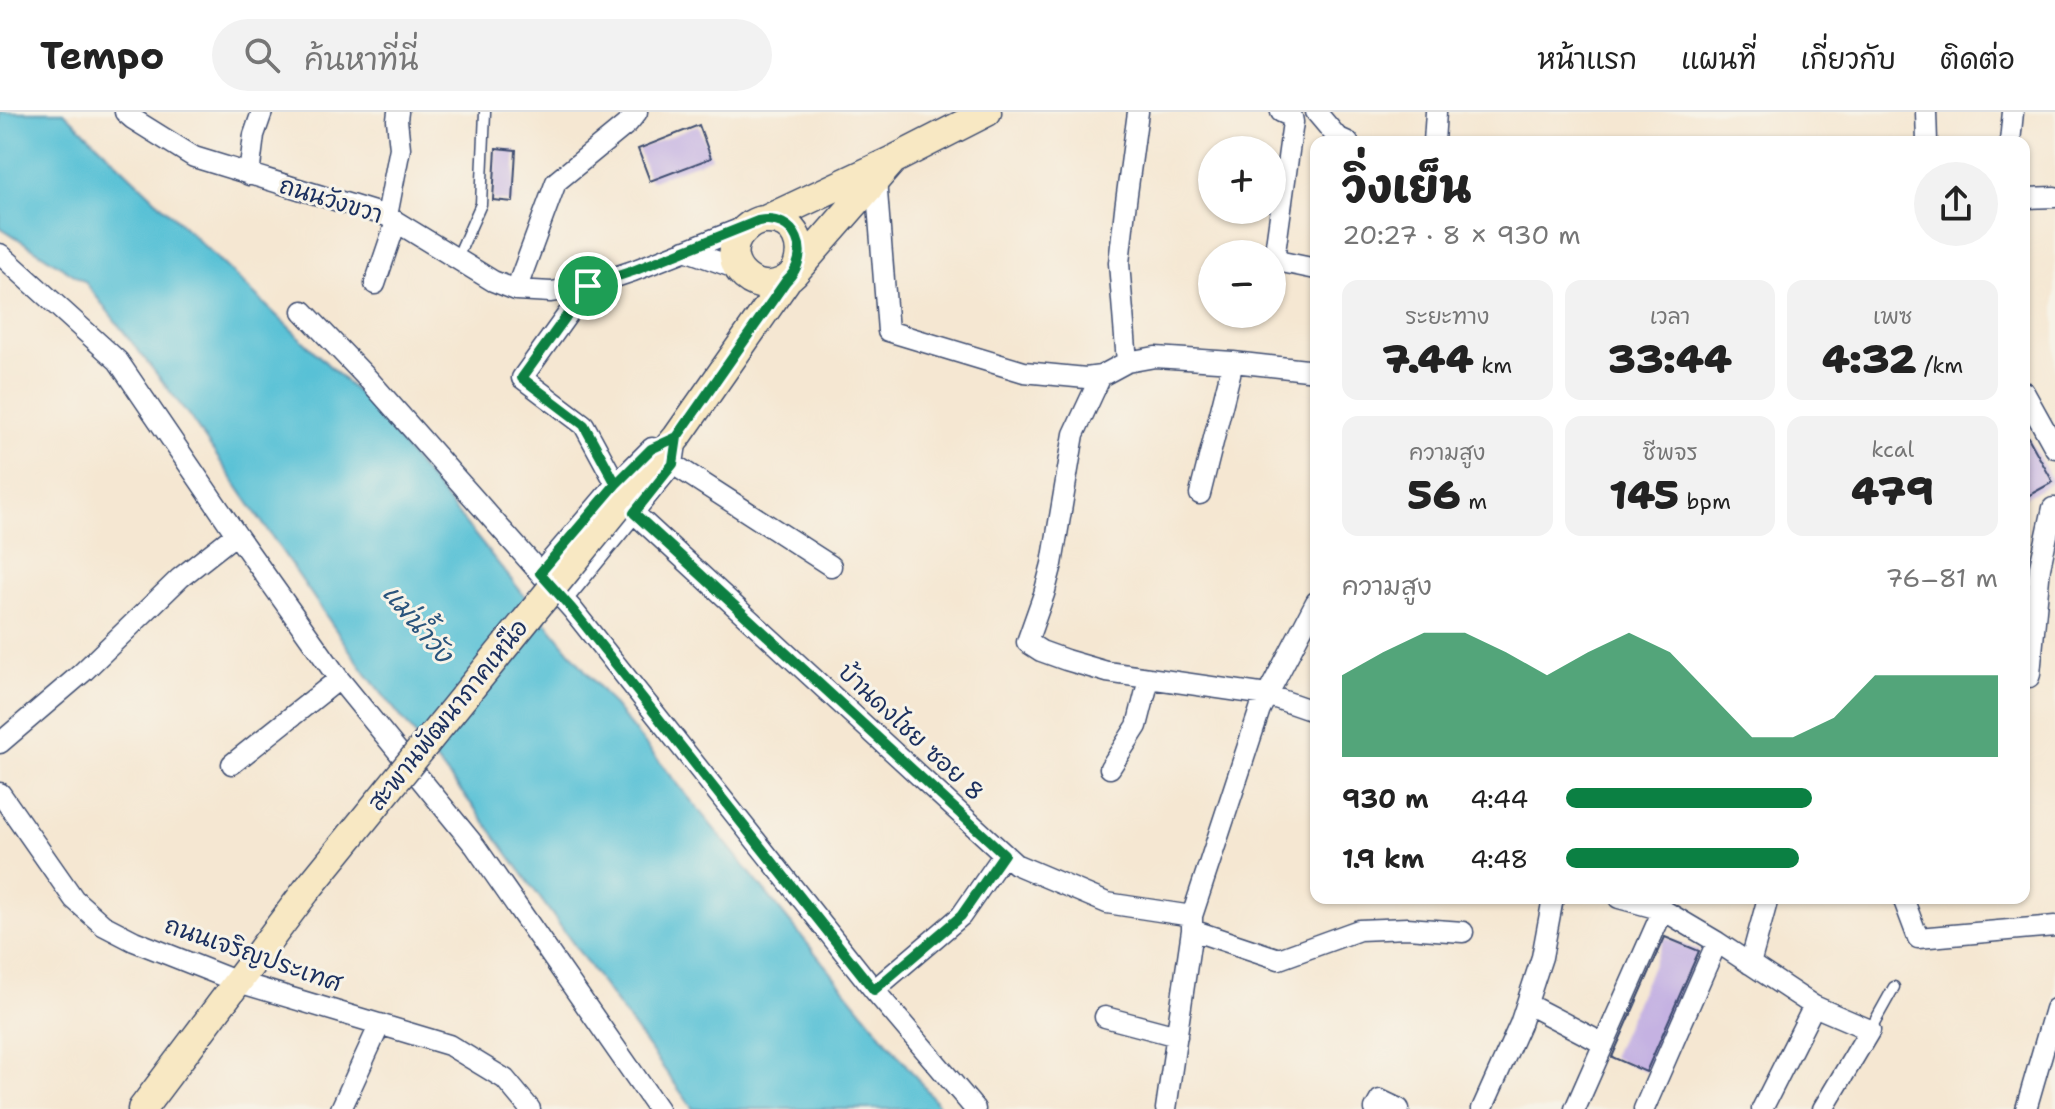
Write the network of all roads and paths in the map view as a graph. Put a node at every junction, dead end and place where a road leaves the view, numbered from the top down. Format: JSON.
{"nodes":[{"id":1,"x":125,"y":112,"type":"edge"},
{"id":2,"x":262,"y":112,"type":"edge"},
{"id":3,"x":398,"y":112,"type":"edge"},
{"id":4,"x":485,"y":112,"type":"edge"},
{"id":5,"x":637,"y":112,"type":"edge"},
{"id":6,"x":987,"y":112,"type":"edge"},
{"id":7,"x":1138,"y":112,"type":"edge"},
{"id":8,"x":1281,"y":112,"type":"edge"},
{"id":9,"x":1316,"y":112,"type":"edge"},
{"id":10,"x":1436,"y":112,"type":"edge"},
{"id":11,"x":1926,"y":112,"type":"edge"},
{"id":12,"x":2013,"y":112,"type":"edge"},
{"id":13,"x":1336,"y":136,"type":"edge"},
{"id":14,"x":1434,"y":136,"type":"edge"},
{"id":15,"x":1927,"y":136,"type":"edge"},
{"id":16,"x":2011,"y":136,"type":"edge"},
{"id":17,"x":884,"y":170,"type":"junction"},
{"id":18,"x":249,"y":175,"type":"junction"},
{"id":19,"x":2055,"y":197,"type":"edge"},
{"id":20,"x":2030,"y":198,"type":"edge"},
{"id":21,"x":392,"y":219,"type":"junction"},
{"id":22,"x":758,"y":222,"type":"junction"},
{"id":23,"x":685,"y":250,"type":"junction"},
{"id":24,"x":0,"y":254,"type":"edge"},
{"id":25,"x":457,"y":258,"type":"junction"},
{"id":26,"x":1310,"y":268,"type":"edge"},
{"id":27,"x":745,"y":275,"type":"junction"},
{"id":28,"x":790,"y":277,"type":"junction"},
{"id":29,"x":375,"y":284,"type":"dead end"},
{"id":30,"x":588,"y":286,"type":"junction"},
{"id":31,"x":516,"y":290,"type":"junction"},
{"id":32,"x":303,"y":311,"type":"dead end"},
{"id":33,"x":742,"y":346,"type":"junction"},
{"id":34,"x":1127,"y":362,"type":"junction"},
{"id":35,"x":1233,"y":362,"type":"junction"},
{"id":36,"x":1310,"y":370,"type":"edge"},
{"id":37,"x":1101,"y":376,"type":"junction"},
{"id":38,"x":2030,"y":403,"type":"edge"},
{"id":39,"x":2055,"y":448,"type":"edge"},
{"id":40,"x":675,"y":450,"type":"junction"},
{"id":41,"x":1200,"y":494,"type":"dead end"},
{"id":42,"x":624,"y":500,"type":"junction"},
{"id":43,"x":2055,"y":508,"type":"edge"},
{"id":44,"x":236,"y":534,"type":"junction"},
{"id":45,"x":2032,"y":565,"type":"edge"},
{"id":46,"x":831,"y":566,"type":"dead end"},
{"id":47,"x":540,"y":573,"type":"junction"},
{"id":48,"x":562,"y":599,"type":"junction"},
{"id":49,"x":1310,"y":613,"type":"edge"},
{"id":50,"x":2030,"y":674,"type":"edge"},
{"id":51,"x":339,"y":679,"type":"junction"},
{"id":52,"x":1149,"y":679,"type":"junction"},
{"id":53,"x":1267,"y":695,"type":"junction"},
{"id":54,"x":1310,"y":710,"type":"edge"},
{"id":55,"x":0,"y":743,"type":"edge"},
{"id":56,"x":232,"y":764,"type":"dead end"},
{"id":57,"x":1110,"y":768,"type":"dead end"},
{"id":58,"x":0,"y":793,"type":"edge"},
{"id":59,"x":1004,"y":854,"type":"junction"},
{"id":60,"x":1552,"y":904,"type":"edge"},
{"id":61,"x":1641,"y":904,"type":"edge"},
{"id":62,"x":1766,"y":904,"type":"edge"},
{"id":63,"x":1905,"y":904,"type":"edge"},
{"id":64,"x":1663,"y":910,"type":"junction"},
{"id":65,"x":1192,"y":923,"type":"junction"},
{"id":66,"x":2055,"y":926,"type":"edge"},
{"id":67,"x":1463,"y":932,"type":"dead end"},
{"id":68,"x":1717,"y":942,"type":"junction"},
{"id":69,"x":1750,"y":964,"type":"junction"},
{"id":70,"x":238,"y":982,"type":"junction"},
{"id":71,"x":1894,"y":987,"type":"dead end"},
{"id":72,"x":874,"y":990,"type":"junction"},
{"id":73,"x":1527,"y":1004,"type":"junction"},
{"id":74,"x":1814,"y":1006,"type":"junction"},
{"id":75,"x":2055,"y":1009,"type":"edge"},
{"id":76,"x":1105,"y":1017,"type":"dead end"},
{"id":77,"x":380,"y":1024,"type":"junction"},
{"id":78,"x":1870,"y":1030,"type":"junction"},
{"id":79,"x":2052,"y":1031,"type":"edge"},
{"id":80,"x":1177,"y":1036,"type":"junction"},
{"id":81,"x":1604,"y":1044,"type":"junction"},
{"id":82,"x":142,"y":1109,"type":"edge"},
{"id":83,"x":341,"y":1109,"type":"edge"},
{"id":84,"x":530,"y":1109,"type":"edge"},
{"id":85,"x":658,"y":1109,"type":"edge"},
{"id":86,"x":975,"y":1109,"type":"edge"},
{"id":87,"x":1166,"y":1109,"type":"edge"},
{"id":88,"x":1375,"y":1109,"type":"edge"},
{"id":89,"x":1399,"y":1109,"type":"edge"},
{"id":90,"x":1482,"y":1109,"type":"edge"},
{"id":91,"x":1575,"y":1109,"type":"edge"},
{"id":92,"x":1644,"y":1109,"type":"edge"},
{"id":93,"x":1762,"y":1109,"type":"edge"},
{"id":94,"x":1823,"y":1109,"type":"edge"},
{"id":95,"x":2026,"y":1109,"type":"edge"}],
"edges":[{"from":1,"to":18,"type":"street","name":"ถนนวังขวา"},
{"from":2,"to":18,"type":"street"},
{"from":3,"to":21,"type":"street"},
{"from":4,"to":25,"type":"lane"},
{"from":5,"to":31,"type":"street"},
{"from":6,"to":17,"type":"street"},
{"from":7,"to":34,"type":"street"},
{"from":8,"to":26,"type":"street"},
{"from":9,"to":13,"type":"street"},
{"from":10,"to":14,"type":"street"},
{"from":11,"to":15,"type":"street"},
{"from":12,"to":16,"type":"street"},
{"from":17,"to":22,"type":"street"},
{"from":17,"to":28,"type":"street","name":"สะพานพัฒนาภาคเหนือ"},
{"from":17,"to":37,"type":"street"},
{"from":18,"to":21,"type":"street","name":"ถนนวังขวา"},
{"from":19,"to":20,"type":"street"},
{"from":21,"to":25,"type":"street","name":"ถนนวังขวา"},
{"from":21,"to":29,"type":"street"},
{"from":22,"to":23,"type":"street"},
{"from":22,"to":27,"type":"street"},
{"from":22,"to":28,"type":"street"},
{"from":23,"to":27,"type":"street"},
{"from":23,"to":30,"type":"street","name":"ถนนวังขวา"},
{"from":24,"to":44,"type":"street"},
{"from":25,"to":31,"type":"street","name":"ถนนวังขวา"},
{"from":27,"to":28,"type":"street"},
{"from":27,"to":33,"type":"street"},
{"from":28,"to":33,"type":"street","name":"สะพานพัฒนาภาคเหนือ"},
{"from":30,"to":31,"type":"street","name":"ถนนวังขวา"},
{"from":30,"to":42,"type":"street","name":"บ้านดงไชย ซอย 8"},
{"from":32,"to":47,"type":"street"},
{"from":33,"to":40,"type":"street","name":"สะพานพัฒนาภาคเหนือ"},
{"from":34,"to":35,"type":"street"},
{"from":34,"to":37,"type":"street"},
{"from":35,"to":36,"type":"street"},
{"from":35,"to":41,"type":"street"},
{"from":37,"to":52,"type":"street"},
{"from":38,"to":39,"type":"street"},
{"from":40,"to":42,"type":"street","name":"สะพานพัฒนาภาคเหนือ"},
{"from":40,"to":46,"type":"street"},
{"from":42,"to":47,"type":"street"},
{"from":42,"to":48,"type":"street"},
{"from":42,"to":59,"type":"street","name":"บ้านดงไชย ซอย 8"},
{"from":42,"to":70,"type":"street","name":"สะพานพัฒนาภาคเหนือ","bridge":true},
{"from":43,"to":45,"type":"street"},
{"from":44,"to":51,"type":"street"},
{"from":44,"to":55,"type":"street"},
{"from":45,"to":50,"type":"street"},
{"from":47,"to":48,"type":"street"},
{"from":48,"to":72,"type":"street"},
{"from":49,"to":53,"type":"street"},
{"from":51,"to":56,"type":"street"},
{"from":51,"to":85,"type":"street"},
{"from":52,"to":53,"type":"street"},
{"from":52,"to":57,"type":"street"},
{"from":53,"to":54,"type":"street"},
{"from":53,"to":65,"type":"street"},
{"from":58,"to":70,"type":"street","name":"ถนนเจริญประเทศ"},
{"from":59,"to":65,"type":"street","name":"บ้านดงไชย ซอย 8"},
{"from":59,"to":72,"type":"street"},
{"from":60,"to":73,"type":"street"},
{"from":61,"to":64,"type":"street"},
{"from":62,"to":69,"type":"street"},
{"from":63,"to":66,"type":"street"},
{"from":64,"to":68,"type":"street"},
{"from":64,"to":81,"type":"street"},
{"from":65,"to":67,"type":"street","name":"บ้านดงไชย ซอย 8"},
{"from":65,"to":80,"type":"street"},
{"from":68,"to":69,"type":"street"},
{"from":68,"to":92,"type":"street"},
{"from":69,"to":74,"type":"street"},
{"from":70,"to":77,"type":"street","name":"ถนนเจริญประเทศ"},
{"from":70,"to":82,"type":"street","name":"สะพานพัฒนาภาคเหนือ"},
{"from":71,"to":78,"type":"lane"},
{"from":72,"to":86,"type":"street"},
{"from":73,"to":81,"type":"street"},
{"from":73,"to":90,"type":"street"},
{"from":74,"to":78,"type":"street"},
{"from":74,"to":93,"type":"street"},
{"from":75,"to":79,"type":"street"},
{"from":76,"to":80,"type":"street"},
{"from":77,"to":83,"type":"street"},
{"from":77,"to":84,"type":"street","name":"ถนนเจริญประเทศ"},
{"from":78,"to":94,"type":"street"},
{"from":79,"to":95,"type":"street"},
{"from":80,"to":87,"type":"street"},
{"from":81,"to":91,"type":"street"},
{"from":88,"to":89,"type":"street"}]}
